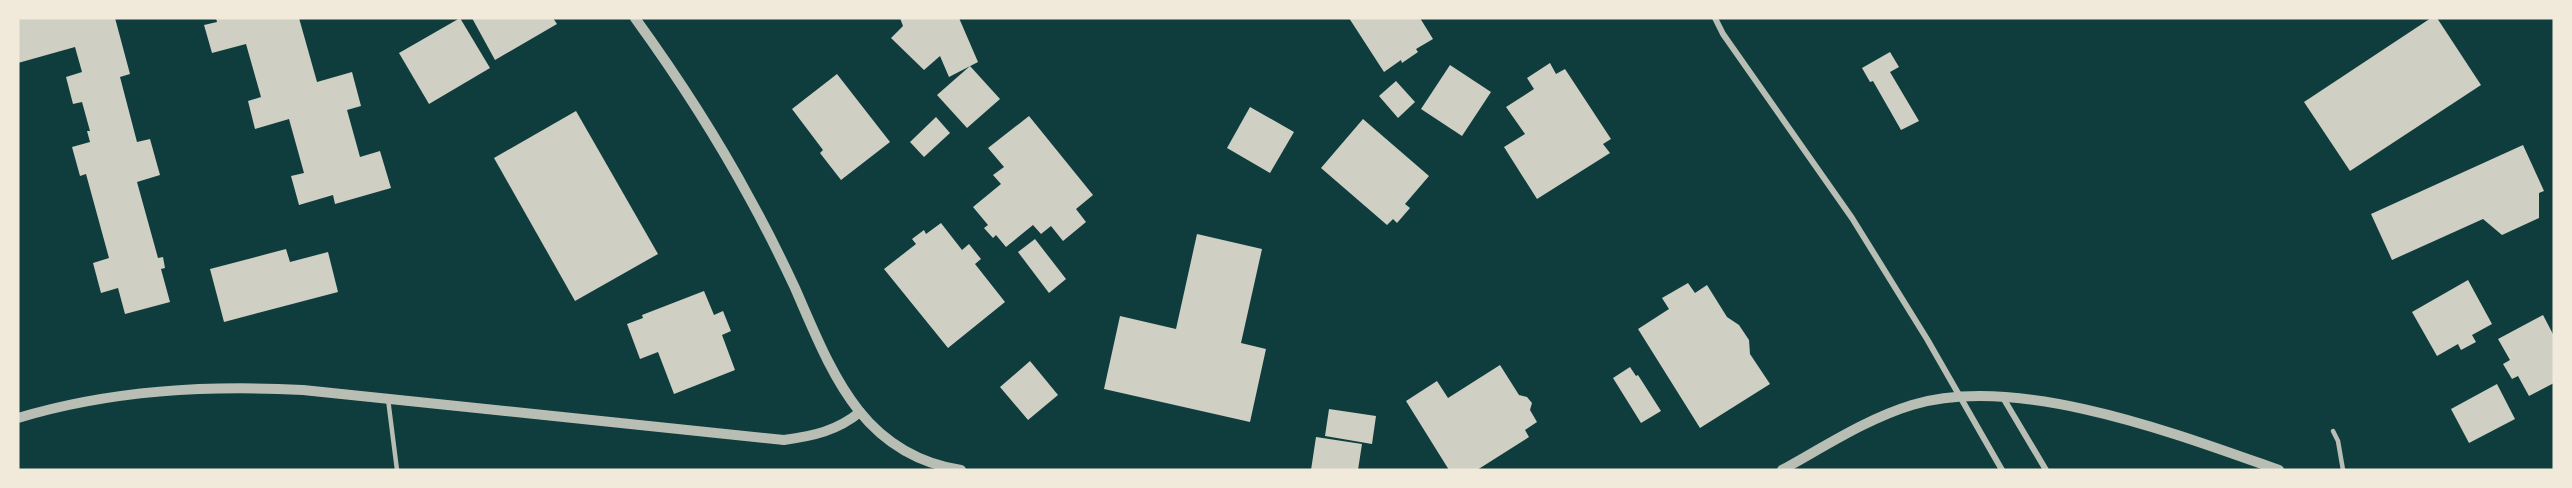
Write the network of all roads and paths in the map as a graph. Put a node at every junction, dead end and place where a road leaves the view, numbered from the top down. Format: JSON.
{"nodes":[{"id":1,"x":636,"y":18,"type":"edge"},
{"id":2,"x":1715,"y":18,"type":"edge"},
{"id":3,"x":1960,"y":396,"type":"junction"},
{"id":4,"x":2002,"y":396,"type":"junction"},
{"id":5,"x":388,"y":399,"type":"junction"},
{"id":6,"x":860,"y":412,"type":"junction"},
{"id":7,"x":18,"y":418,"type":"edge"},
{"id":8,"x":2333,"y":431,"type":"dead end"},
{"id":9,"x":397,"y":470,"type":"edge"},
{"id":10,"x":961,"y":470,"type":"edge"},
{"id":11,"x":1782,"y":470,"type":"edge"},
{"id":12,"x":2002,"y":470,"type":"edge"},
{"id":13,"x":2046,"y":470,"type":"edge"},
{"id":14,"x":2278,"y":470,"type":"edge"},
{"id":15,"x":2343,"y":470,"type":"edge"}],
"edges":[{"from":1,"to":6,"type":"street"},
{"from":2,"to":3,"type":"street"},
{"from":3,"to":4,"type":"street"},
{"from":3,"to":11,"type":"street"},
{"from":3,"to":12,"type":"street"},
{"from":4,"to":13,"type":"street"},
{"from":4,"to":14,"type":"street"},
{"from":5,"to":6,"type":"street"},
{"from":5,"to":7,"type":"street"},
{"from":5,"to":9,"type":"lane"},
{"from":6,"to":10,"type":"street"},
{"from":8,"to":15,"type":"lane"}]}
